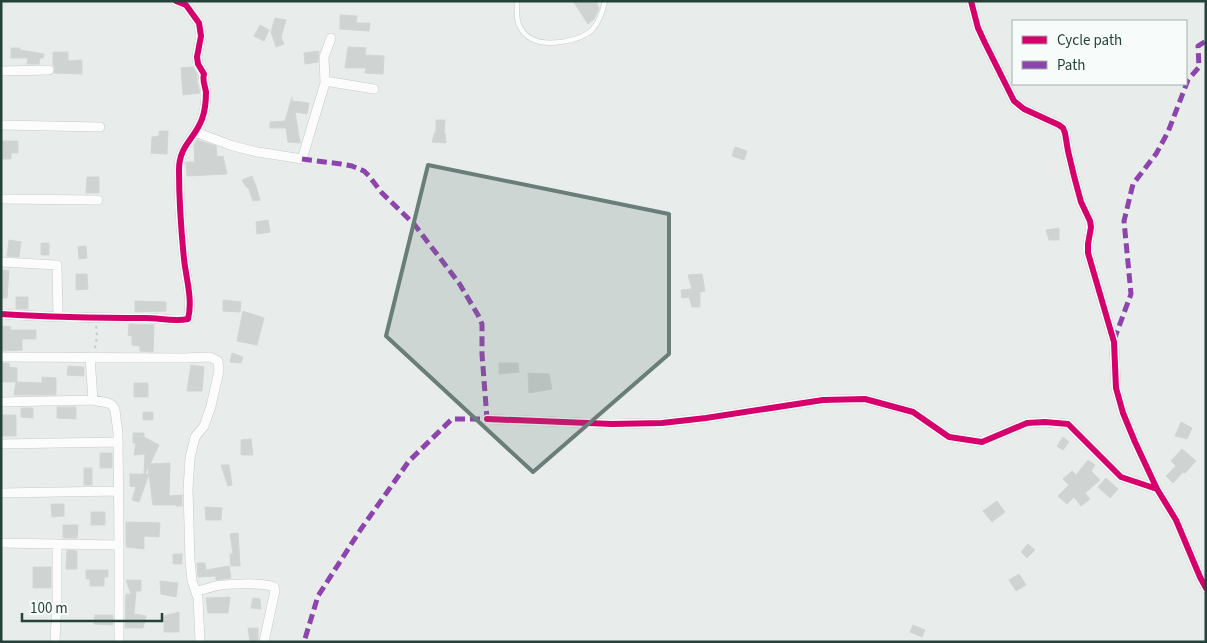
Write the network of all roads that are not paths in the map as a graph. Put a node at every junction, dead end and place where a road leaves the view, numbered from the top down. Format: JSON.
{"nodes":[{"id":1,"x":176,"y":1,"type":"edge"},
{"id":2,"x":517,"y":1,"type":"edge"},
{"id":3,"x":605,"y":1,"type":"edge"},
{"id":4,"x":971,"y":1,"type":"edge"},
{"id":5,"x":331,"y":38,"type":"dead end"},
{"id":6,"x":49,"y":70,"type":"dead end"},
{"id":7,"x":1,"y":71,"type":"edge"},
{"id":8,"x":325,"y":81,"type":"junction"},
{"id":9,"x":374,"y":89,"type":"dead end"},
{"id":10,"x":1,"y":124,"type":"edge"},
{"id":11,"x":100,"y":126,"type":"dead end"},
{"id":12,"x":196,"y":132,"type":"junction"},
{"id":13,"x":1,"y":199,"type":"edge"},
{"id":14,"x":98,"y":200,"type":"dead end"},
{"id":15,"x":1,"y":262,"type":"edge"},
{"id":16,"x":1,"y":314,"type":"edge"},
{"id":17,"x":58,"y":317,"type":"junction"},
{"id":18,"x":1,"y":357,"type":"edge"},
{"id":19,"x":90,"y":357,"type":"junction"},
{"id":20,"x":93,"y":400,"type":"junction"},
{"id":21,"x":1,"y":402,"type":"edge"},
{"id":22,"x":487,"y":419,"type":"dead end"},
{"id":23,"x":118,"y":442,"type":"junction"},
{"id":24,"x":1,"y":444,"type":"edge"},
{"id":25,"x":1156,"y":489,"type":"junction"},
{"id":26,"x":118,"y":492,"type":"junction"},
{"id":27,"x":1,"y":493,"type":"edge"},
{"id":28,"x":1,"y":543,"type":"edge"},
{"id":29,"x":56,"y":544,"type":"junction"},
{"id":30,"x":119,"y":545,"type":"junction"},
{"id":31,"x":1206,"y":588,"type":"edge"},
{"id":32,"x":196,"y":592,"type":"junction"},
{"id":33,"x":55,"y":642,"type":"edge"},
{"id":34,"x":119,"y":642,"type":"edge"},
{"id":35,"x":200,"y":642,"type":"edge"},
{"id":36,"x":264,"y":642,"type":"edge"}],
"edges":[{"from":1,"to":12,"type":"street"},
{"from":2,"to":3,"type":"lane"},
{"from":4,"to":25,"type":"street"},
{"from":5,"to":8,"type":"street"},
{"from":6,"to":7,"type":"street"},
{"from":8,"to":9,"type":"street"},
{"from":8,"to":12,"type":"street"},
{"from":10,"to":11,"type":"street"},
{"from":12,"to":17,"type":"street"},
{"from":13,"to":14,"type":"street"},
{"from":15,"to":17,"type":"street"},
{"from":16,"to":17,"type":"street"},
{"from":18,"to":19,"type":"street"},
{"from":19,"to":20,"type":"street"},
{"from":19,"to":32,"type":"street"},
{"from":20,"to":21,"type":"street"},
{"from":20,"to":23,"type":"street"},
{"from":22,"to":25,"type":"street"},
{"from":23,"to":24,"type":"street"},
{"from":23,"to":26,"type":"street"},
{"from":25,"to":31,"type":"street"},
{"from":26,"to":27,"type":"street"},
{"from":26,"to":30,"type":"street"},
{"from":28,"to":29,"type":"street"},
{"from":29,"to":30,"type":"street"},
{"from":29,"to":33,"type":"street"},
{"from":30,"to":34,"type":"street"},
{"from":32,"to":35,"type":"street"},
{"from":32,"to":36,"type":"street"}]}
